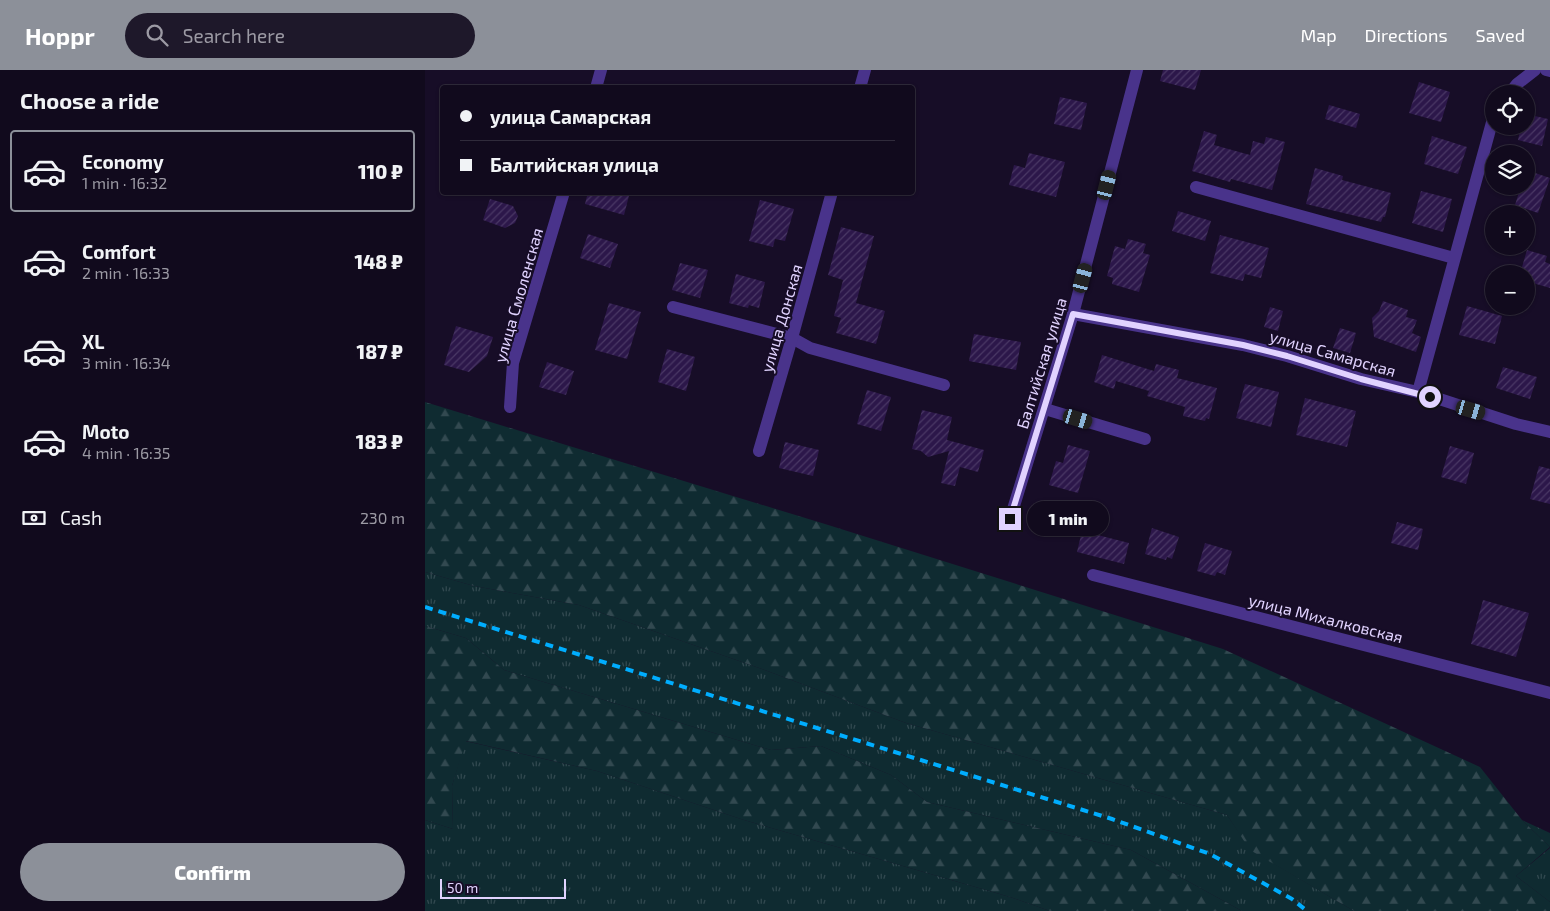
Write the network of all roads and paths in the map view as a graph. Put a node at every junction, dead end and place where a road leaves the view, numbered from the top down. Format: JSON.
{"nodes":[{"id":1,"x":601,"y":70,"type":"edge"},
{"id":2,"x":865,"y":70,"type":"edge"},
{"id":3,"x":1137,"y":70,"type":"edge"},
{"id":4,"x":1535,"y":70,"type":"edge"},
{"id":5,"x":597,"y":85,"type":"edge"},
{"id":6,"x":861,"y":85,"type":"edge"},
{"id":7,"x":1516,"y":85,"type":"edge"},
{"id":8,"x":1488,"y":135,"type":"edge"},
{"id":9,"x":1196,"y":187,"type":"dead end"},
{"id":10,"x":563,"y":195,"type":"edge"},
{"id":11,"x":831,"y":195,"type":"edge"},
{"id":12,"x":1453,"y":258,"type":"junction"},
{"id":13,"x":673,"y":307,"type":"dead end"},
{"id":14,"x":1073,"y":314,"type":"junction"},
{"id":15,"x":792,"y":338,"type":"junction"},
{"id":16,"x":944,"y":385,"type":"dead end"},
{"id":17,"x":1417,"y":392,"type":"junction"},
{"id":18,"x":510,"y":407,"type":"dead end"},
{"id":19,"x":1045,"y":409,"type":"junction"},
{"id":20,"x":1550,"y":432,"type":"edge"},
{"id":21,"x":1145,"y":439,"type":"dead end"},
{"id":22,"x":759,"y":451,"type":"dead end"},
{"id":23,"x":1010,"y":519,"type":"dead end"},
{"id":24,"x":1093,"y":575,"type":"dead end"},
{"id":25,"x":1550,"y":693,"type":"edge"}],
"edges":[{"from":1,"to":5,"type":"street"},
{"from":2,"to":6,"type":"street"},
{"from":3,"to":14,"type":"street","name":"Балтийская улица"},
{"from":4,"to":7,"type":"street"},
{"from":8,"to":12,"type":"street"},
{"from":9,"to":12,"type":"street"},
{"from":10,"to":18,"type":"street","name":"улица Смоленская"},
{"from":11,"to":15,"type":"street","name":"улица Донская"},
{"from":12,"to":17,"type":"street"},
{"from":13,"to":15,"type":"street"},
{"from":14,"to":17,"type":"street","name":"улица Самарская"},
{"from":14,"to":19,"type":"street","name":"Балтийская улица"},
{"from":15,"to":16,"type":"street"},
{"from":15,"to":22,"type":"street","name":"улица Донская"},
{"from":17,"to":20,"type":"street","name":"улица Самарская"},
{"from":19,"to":21,"type":"street"},
{"from":19,"to":23,"type":"street","name":"Балтийская улица"},
{"from":24,"to":25,"type":"street","name":"улица Михалковская"}]}
